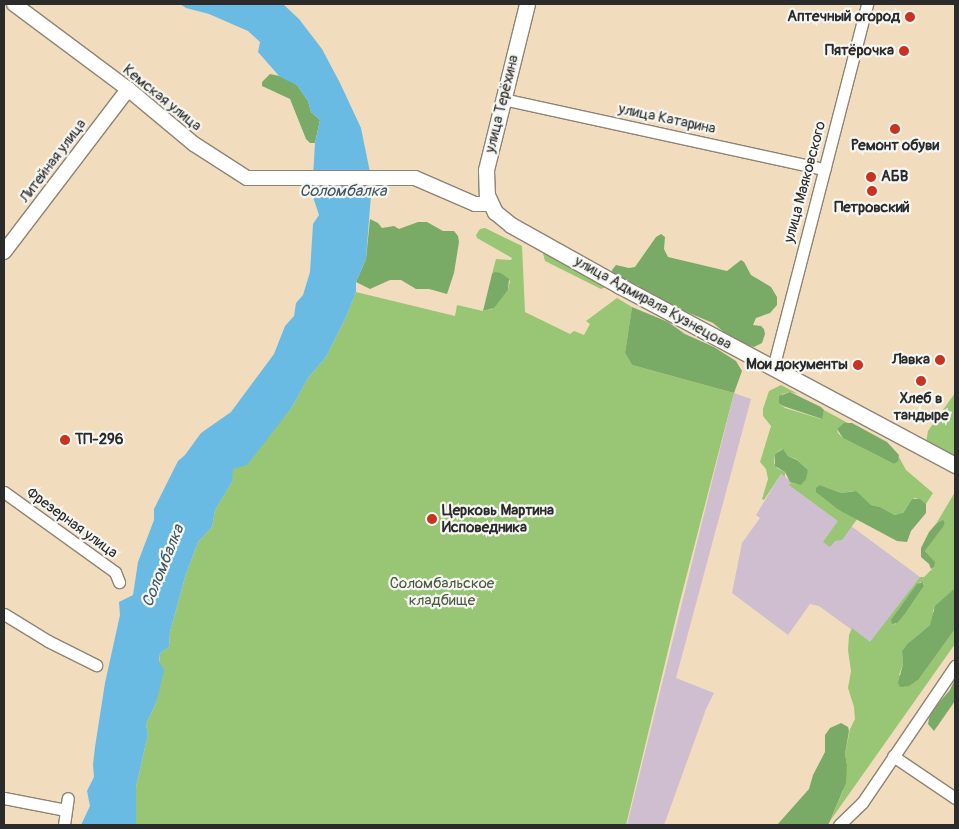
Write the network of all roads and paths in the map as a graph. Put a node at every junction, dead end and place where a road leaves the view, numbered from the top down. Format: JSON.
{"nodes":[{"id":1,"x":14,"y":4,"type":"edge"},
{"id":2,"x":527,"y":4,"type":"edge"},
{"id":3,"x":867,"y":4,"type":"edge"},
{"id":4,"x":128,"y":89,"type":"junction"},
{"id":5,"x":503,"y":99,"type":"junction"},
{"id":6,"x":824,"y":169,"type":"junction"},
{"id":7,"x":490,"y":204,"type":"junction"},
{"id":8,"x":4,"y":252,"type":"edge"},
{"id":9,"x":773,"y":368,"type":"junction"},
{"id":10,"x":955,"y":465,"type":"edge"},
{"id":11,"x":4,"y":492,"type":"edge"},
{"id":12,"x":119,"y":582,"type":"dead end"},
{"id":13,"x":4,"y":614,"type":"edge"},
{"id":14,"x":96,"y":665,"type":"dead end"},
{"id":15,"x":955,"y":666,"type":"edge"},
{"id":16,"x":893,"y":756,"type":"junction"},
{"id":17,"x":4,"y":798,"type":"edge"},
{"id":18,"x":68,"y":798,"type":"dead end"},
{"id":19,"x":955,"y":798,"type":"edge"},
{"id":20,"x":66,"y":810,"type":"junction"},
{"id":21,"x":64,"y":825,"type":"edge"},
{"id":22,"x":839,"y":825,"type":"edge"}],
"edges":[{"from":1,"to":4,"type":"street","name":"Кемская улица"},
{"from":2,"to":5,"type":"main road","name":"улица Терёхина"},
{"from":3,"to":6,"type":"street","name":"улица Маяковского"},
{"from":4,"to":7,"type":"street","name":"Кемская улица"},
{"from":4,"to":8,"type":"street","name":"Литейная улица"},
{"from":5,"to":6,"type":"street","name":"улица Катарина"},
{"from":5,"to":7,"type":"main road","name":"улица Терёхина"},
{"from":6,"to":9,"type":"street","name":"улица Маяковского"},
{"from":7,"to":9,"type":"main road","name":"улица Адмирала Кузнецова"},
{"from":9,"to":10,"type":"main road","name":"улица Адмирала Кузнецова"},
{"from":11,"to":12,"type":"street","name":"Фрезерная улица"},
{"from":13,"to":14,"type":"street"},
{"from":15,"to":16,"type":"street"},
{"from":16,"to":19,"type":"street"},
{"from":16,"to":22,"type":"street"},
{"from":17,"to":20,"type":"street"},
{"from":18,"to":20,"type":"street"},
{"from":20,"to":21,"type":"street"}]}
